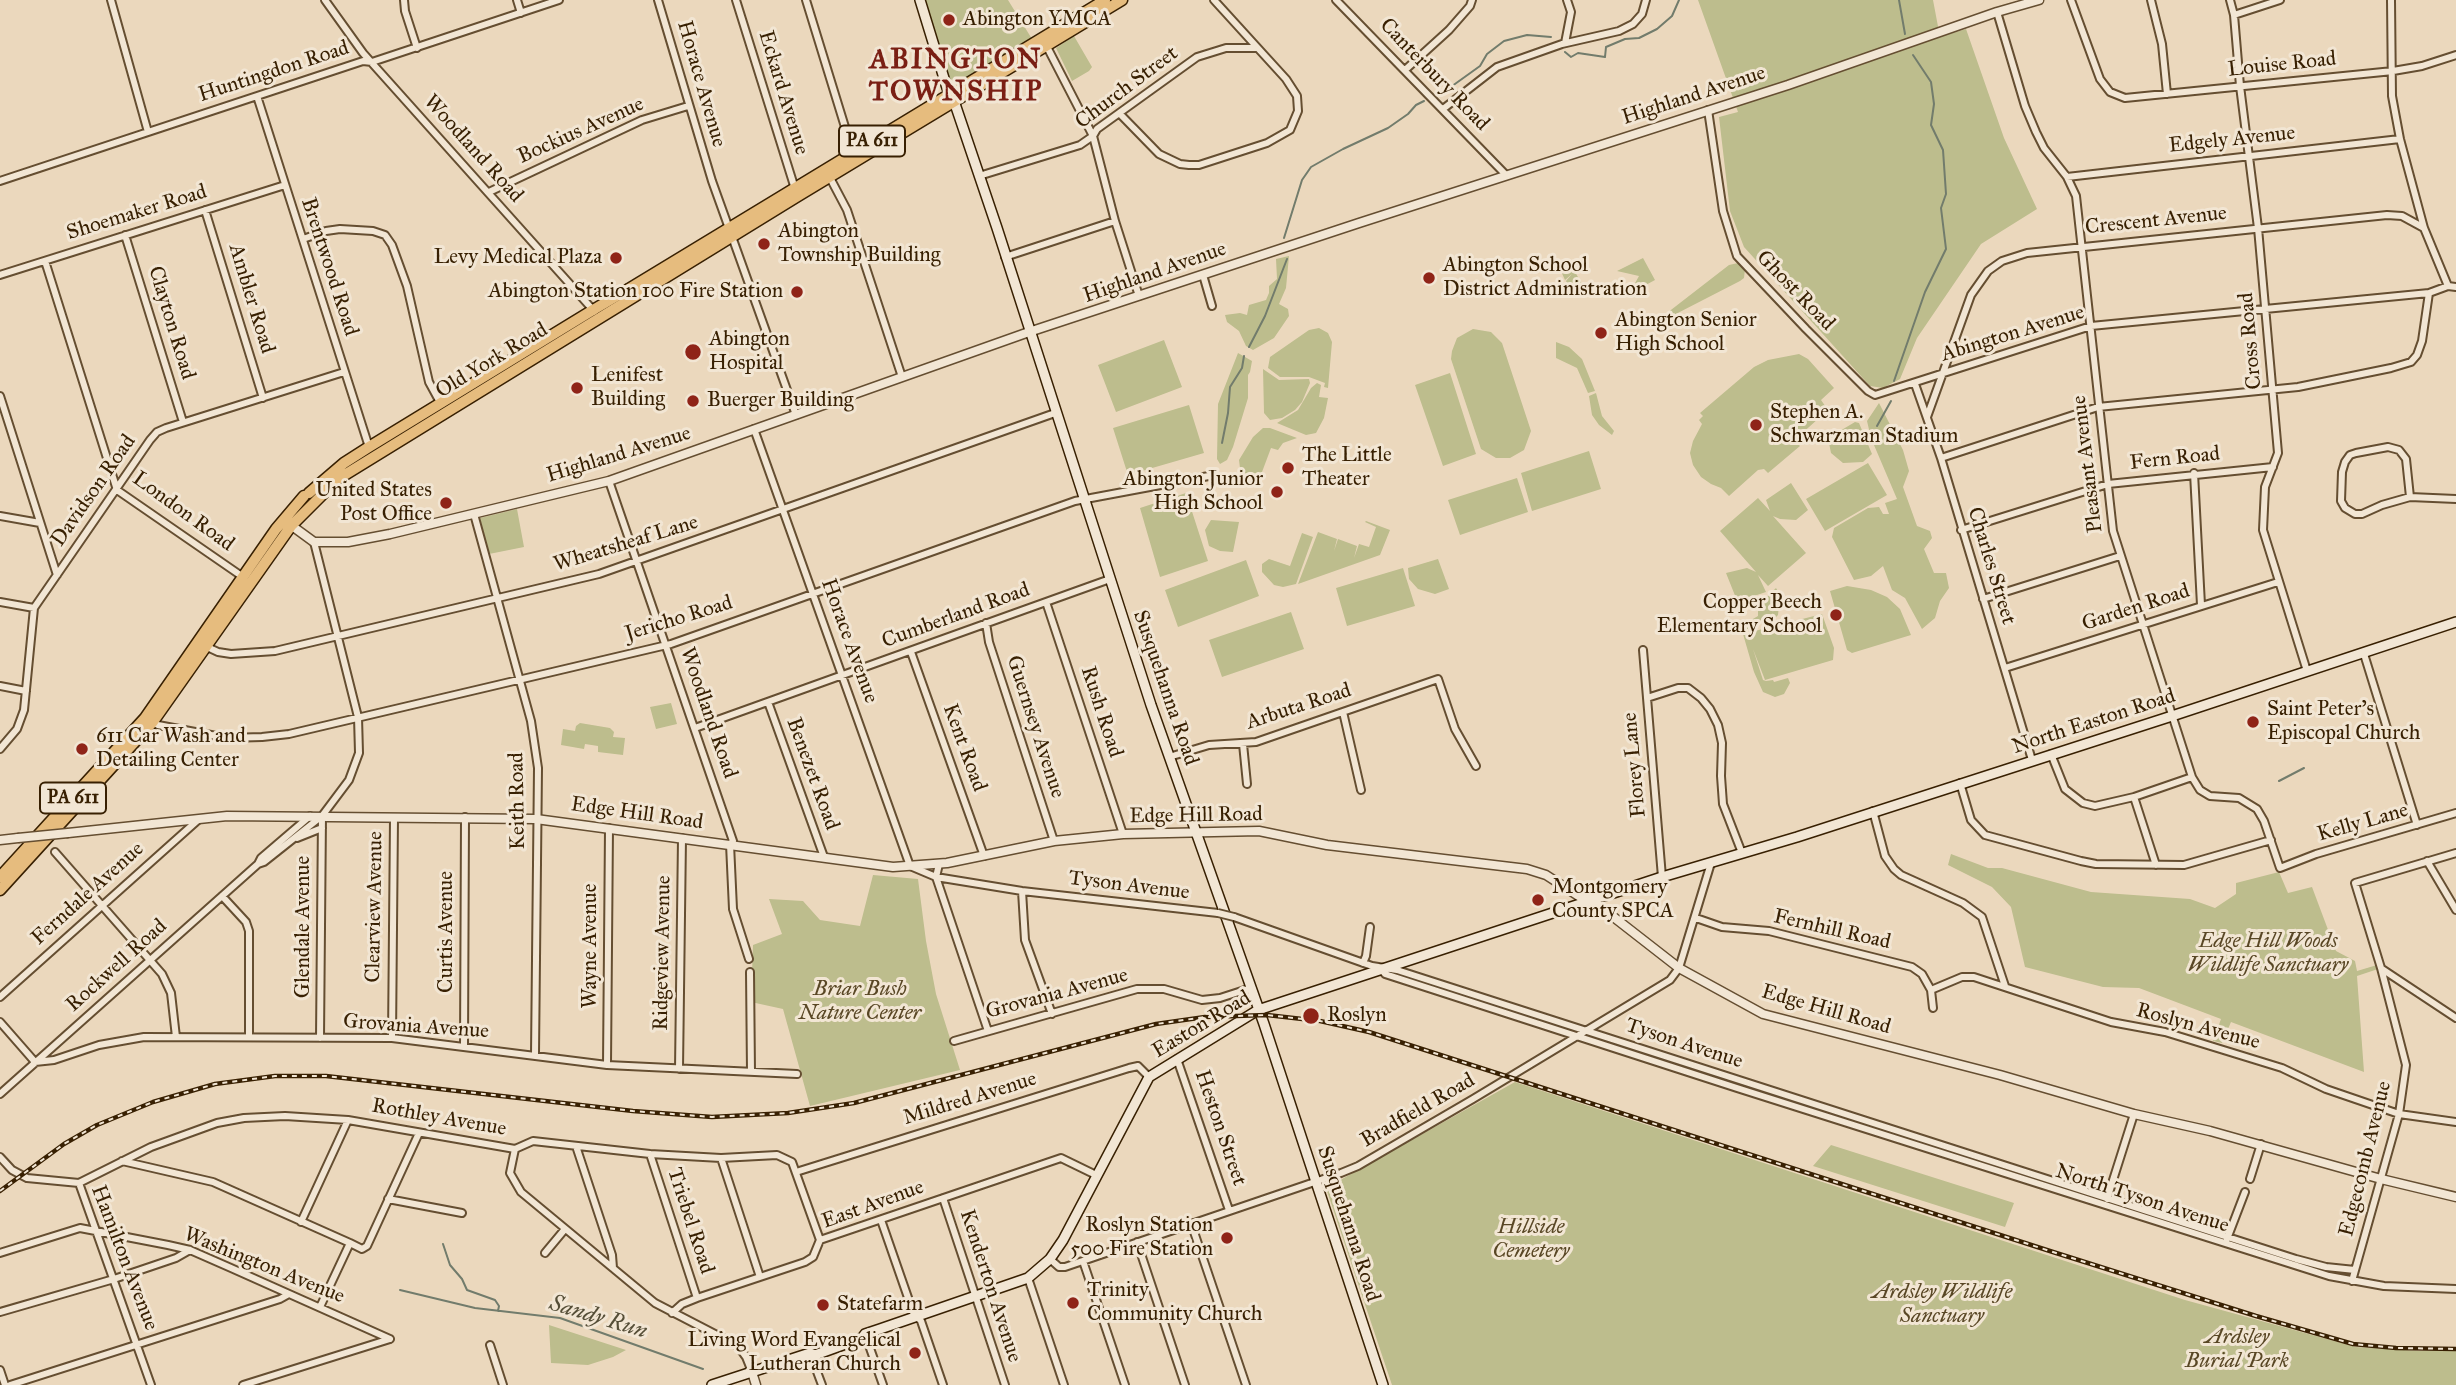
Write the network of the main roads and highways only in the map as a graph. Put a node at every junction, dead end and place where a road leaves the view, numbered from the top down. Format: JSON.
{"nodes":[{"id":1,"x":920,"y":0,"type":"edge"},
{"id":2,"x":1105,"y":0,"type":"edge"},
{"id":3,"x":1122,"y":0,"type":"edge"},
{"id":4,"x":1045,"y":42,"type":"junction"},
{"id":5,"x":953,"y":98,"type":"junction"},
{"id":6,"x":827,"y":173,"type":"junction"},
{"id":7,"x":730,"y":233,"type":"junction"},
{"id":8,"x":597,"y":313,"type":"junction"},
{"id":9,"x":443,"y":407,"type":"junction"},
{"id":10,"x":287,"y":523,"type":"junction"},
{"id":11,"x":2456,"y":622,"type":"edge"},
{"id":12,"x":148,"y":720,"type":"junction"},
{"id":13,"x":1742,"y":853,"type":"joint"},
{"id":14,"x":0,"y":877,"type":"edge"},
{"id":15,"x":0,"y":890,"type":"edge"},
{"id":16,"x":1258,"y":1010,"type":"junction"},
{"id":17,"x":712,"y":1385,"type":"edge"},
{"id":18,"x":1383,"y":1385,"type":"edge"}],
"edges":[{"from":1,"to":5,"type":"main road","name":"Susquehanna Road"},
{"from":2,"to":4,"type":"main road","name":"Old York Road","number":"PA 611"},
{"from":3,"to":4,"type":"main road","name":"Old York Road","number":"PA 611"},
{"from":4,"to":5,"type":"main road","name":"Old York Road","number":"PA 611"},
{"from":5,"to":6,"type":"main road","name":"Old York Road","number":"PA 611"},
{"from":5,"to":6,"type":"main road","name":"Old York Road","number":"PA 611"},
{"from":5,"to":16,"type":"main road","name":"Susquehanna Road"},
{"from":6,"to":7,"type":"main road","name":"Old York Road","number":"PA 611"},
{"from":7,"to":8,"type":"main road","name":"Old York Road","number":"PA 611"},
{"from":7,"to":8,"type":"main road","name":"Old York Road","number":"PA 611"},
{"from":8,"to":9,"type":"main road","name":"Old York Road","number":"PA 611"},
{"from":9,"to":10,"type":"main road","name":"Old York Road","number":"PA 611"},
{"from":9,"to":10,"type":"main road","name":"Old York Road","number":"PA 611"},
{"from":10,"to":12,"type":"main road","name":"Old York Road","number":"PA 611"},
{"from":11,"to":13,"type":"main road","name":"North Easton Road"},
{"from":12,"to":14,"type":"main road","name":"Old York Road","number":"PA 611"},
{"from":12,"to":15,"type":"main road","name":"Old York Road","number":"PA 611"},
{"from":13,"to":16,"type":"main road","name":"Easton Road"},
{"from":16,"to":17,"type":"main road","name":"Easton Road"},
{"from":16,"to":18,"type":"main road","name":"Susquehanna Road"}]}
